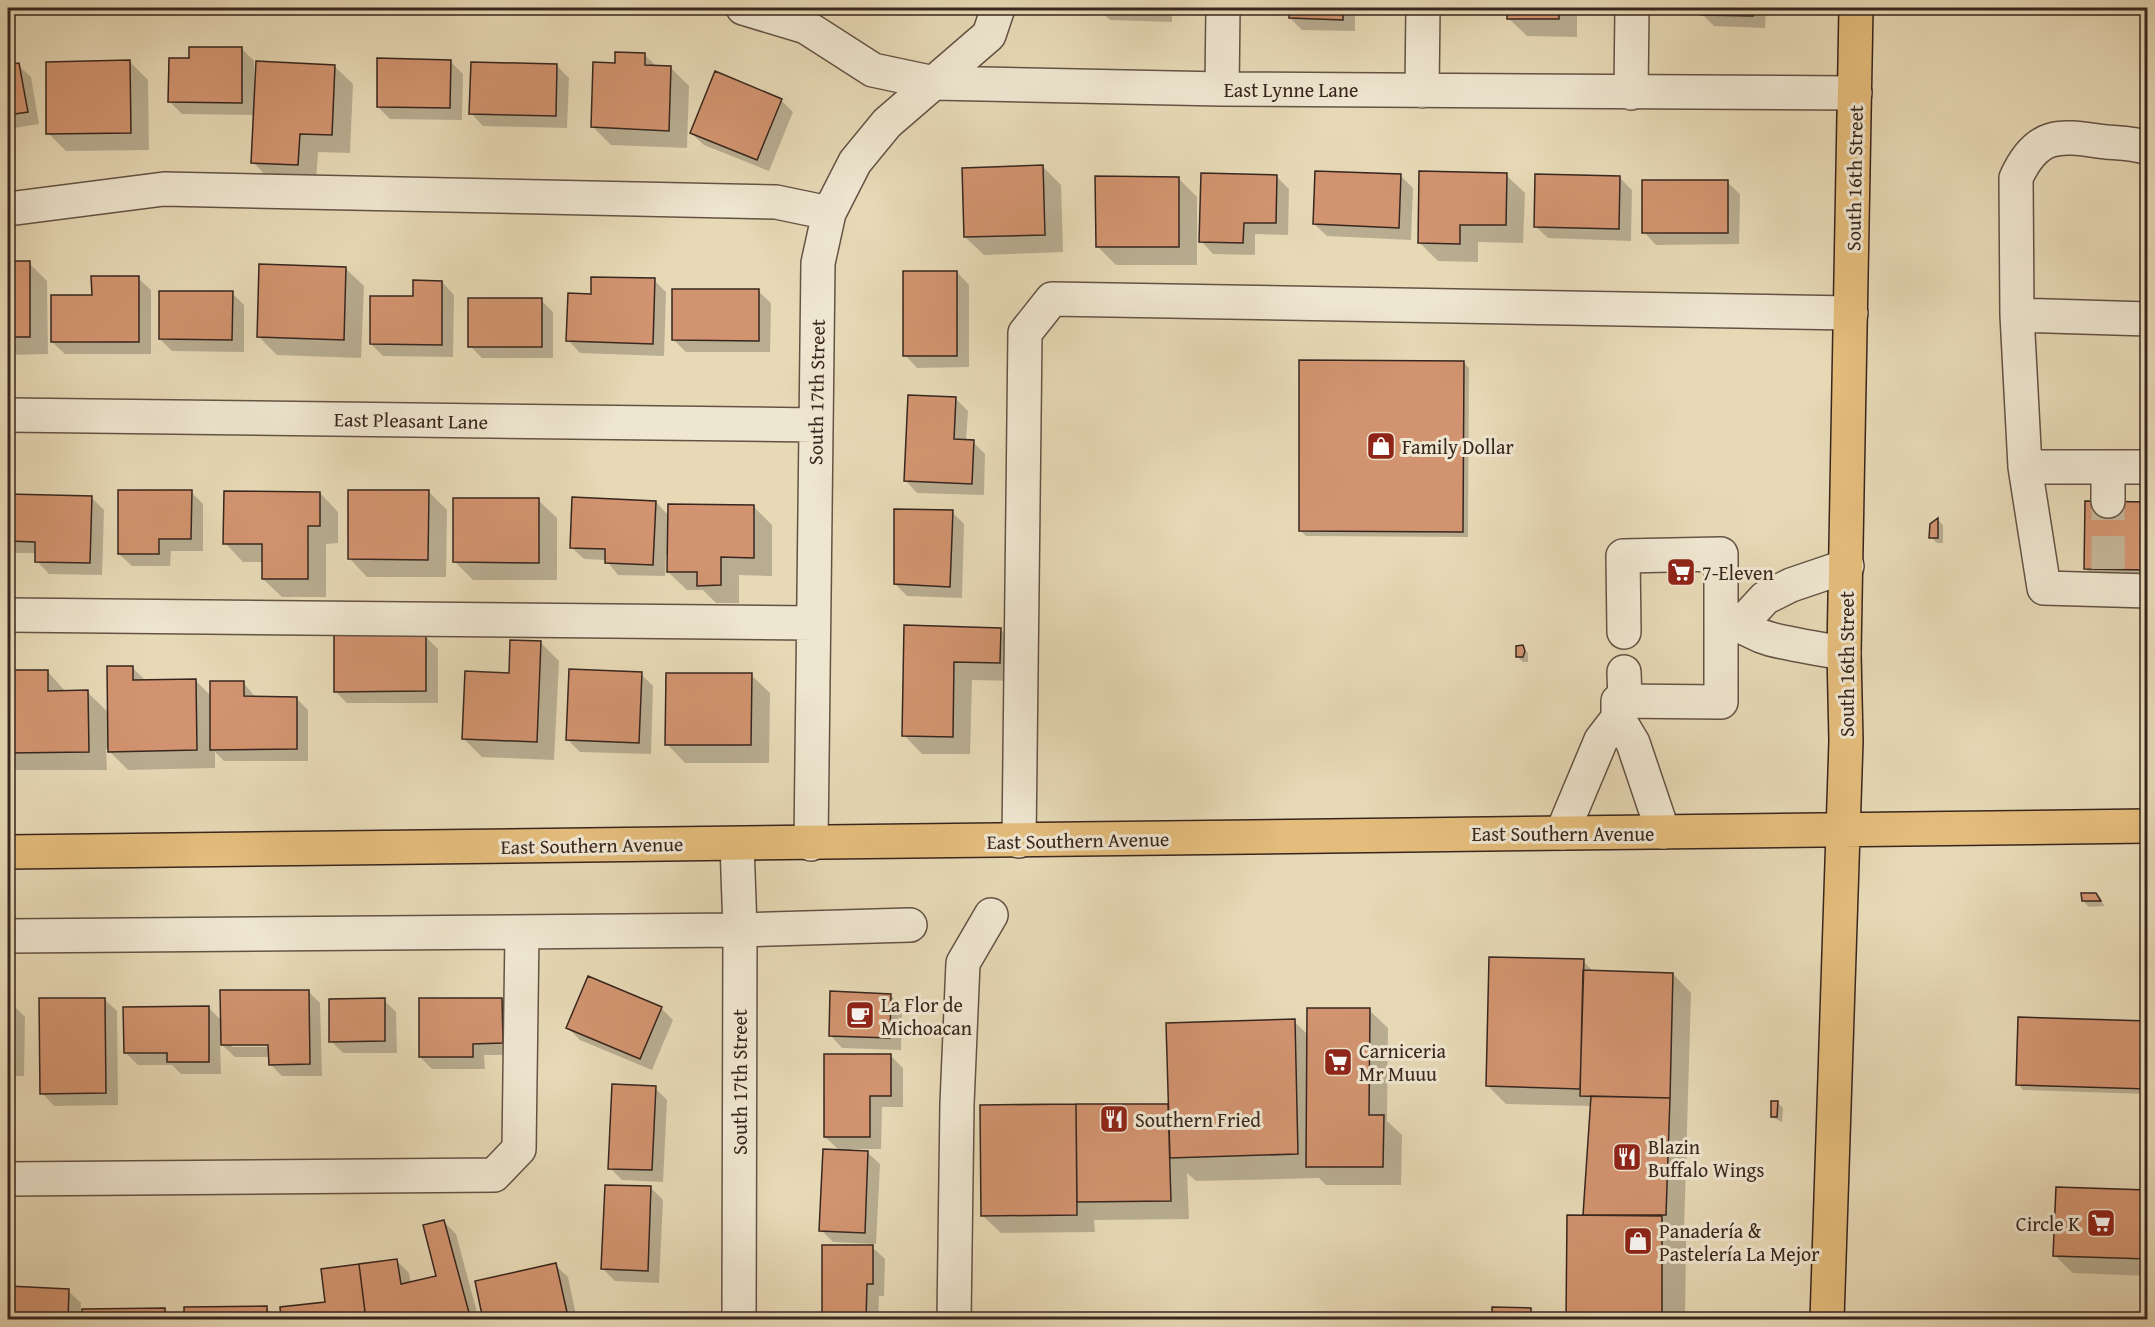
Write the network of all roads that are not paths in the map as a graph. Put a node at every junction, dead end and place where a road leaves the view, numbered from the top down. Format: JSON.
{"nodes":[{"id":1,"x":743,"y":8,"type":"edge"},
{"id":2,"x":998,"y":8,"type":"edge"},
{"id":3,"x":1223,"y":8,"type":"edge"},
{"id":4,"x":1423,"y":8,"type":"edge"},
{"id":5,"x":1632,"y":8,"type":"edge"},
{"id":6,"x":1856,"y":8,"type":"edge"},
{"id":7,"x":806,"y":17,"type":"edge"},
{"id":8,"x":934,"y":83,"type":"junction"},
{"id":9,"x":1222,"y":89,"type":"junction"},
{"id":10,"x":1422,"y":91,"type":"junction"},
{"id":11,"x":1632,"y":93,"type":"junction"},
{"id":12,"x":1856,"y":93,"type":"junction"},
{"id":13,"x":2148,"y":148,"type":"edge"},
{"id":14,"x":8,"y":209,"type":"edge"},
{"id":15,"x":829,"y":213,"type":"junction"},
{"id":16,"x":1851,"y":314,"type":"junction"},
{"id":17,"x":2016,"y":315,"type":"junction"},
{"id":18,"x":2148,"y":319,"type":"edge"},
{"id":19,"x":8,"y":415,"type":"edge"},
{"id":20,"x":815,"y":425,"type":"junction"},
{"id":21,"x":2025,"y":467,"type":"junction"},
{"id":22,"x":2108,"y":467,"type":"junction"},
{"id":23,"x":2148,"y":467,"type":"edge"},
{"id":24,"x":2108,"y":501,"type":"tunnel mouth"},
{"id":25,"x":1847,"y":566,"type":"junction"},
{"id":26,"x":2148,"y":591,"type":"edge"},
{"id":27,"x":8,"y":615,"type":"edge"},
{"id":28,"x":812,"y":623,"type":"junction"},
{"id":29,"x":1731,"y":625,"type":"junction"},
{"id":30,"x":1624,"y":632,"type":"dead end"},
{"id":31,"x":1844,"y":653,"type":"junction"},
{"id":32,"x":1622,"y":697,"type":"junction"},
{"id":33,"x":2148,"y":825,"type":"edge"},
{"id":34,"x":1843,"y":830,"type":"junction"},
{"id":35,"x":1663,"y":832,"type":"junction"},
{"id":36,"x":1562,"y":833,"type":"junction"},
{"id":37,"x":1019,"y":841,"type":"junction"},
{"id":38,"x":737,"y":844,"type":"junction"},
{"id":39,"x":811,"y":844,"type":"junction"},
{"id":40,"x":8,"y":852,"type":"edge"},
{"id":41,"x":991,"y":915,"type":"dead end"},
{"id":42,"x":910,"y":925,"type":"dead end"},
{"id":43,"x":740,"y":930,"type":"junction"},
{"id":44,"x":522,"y":932,"type":"junction"},
{"id":45,"x":8,"y":936,"type":"edge"},
{"id":46,"x":8,"y":1179,"type":"edge"},
{"id":47,"x":739,"y":1320,"type":"edge"},
{"id":48,"x":954,"y":1320,"type":"edge"},
{"id":49,"x":1827,"y":1320,"type":"edge"}],
"edges":[{"from":1,"to":7,"type":"street","name":"East Lynne Lane"},
{"from":2,"to":8,"type":"street","name":"South 17th Street"},
{"from":3,"to":9,"type":"street"},
{"from":4,"to":10,"type":"street"},
{"from":5,"to":11,"type":"street"},
{"from":6,"to":12,"type":"main road","name":"South 16th Street"},
{"from":7,"to":8,"type":"street","name":"East Lynne Lane"},
{"from":8,"to":9,"type":"street","name":"East Lynne Lane"},
{"from":8,"to":15,"type":"street","name":"South 17th Street"},
{"from":9,"to":10,"type":"street","name":"East Lynne Lane"},
{"from":10,"to":11,"type":"street","name":"East Lynne Lane"},
{"from":11,"to":12,"type":"street","name":"East Lynne Lane"},
{"from":12,"to":16,"type":"main road","name":"South 16th Street"},
{"from":13,"to":17,"type":"street"},
{"from":14,"to":15,"type":"street"},
{"from":15,"to":20,"type":"street","name":"South 17th Street"},
{"from":16,"to":25,"type":"main road","name":"South 16th Street"},
{"from":16,"to":37,"type":"street"},
{"from":17,"to":18,"type":"street"},
{"from":17,"to":21,"type":"street"},
{"from":19,"to":20,"type":"street","name":"East Pleasant Lane"},
{"from":20,"to":28,"type":"street","name":"South 17th Street"},
{"from":21,"to":22,"type":"street"},
{"from":21,"to":26,"type":"street"},
{"from":22,"to":23,"type":"street"},
{"from":22,"to":24,"type":"street"},
{"from":25,"to":29,"type":"street"},
{"from":25,"to":31,"type":"main road","name":"South 16th Street"},
{"from":27,"to":28,"type":"street"},
{"from":28,"to":39,"type":"street","name":"South 17th Street"},
{"from":29,"to":30,"type":"street"},
{"from":29,"to":31,"type":"street"},
{"from":29,"to":32,"type":"street"},
{"from":31,"to":34,"type":"main road","name":"South 16th Street"},
{"from":32,"to":35,"type":"street"},
{"from":32,"to":36,"type":"street"},
{"from":33,"to":34,"type":"main road","name":"East Southern Avenue"},
{"from":34,"to":35,"type":"main road","name":"East Southern Avenue"},
{"from":34,"to":49,"type":"main road","name":"South 16th Street"},
{"from":35,"to":36,"type":"main road","name":"East Southern Avenue"},
{"from":36,"to":37,"type":"main road","name":"East Southern Avenue"},
{"from":37,"to":39,"type":"main road","name":"East Southern Avenue"},
{"from":38,"to":39,"type":"main road","name":"East Southern Avenue"},
{"from":38,"to":40,"type":"main road","name":"East Southern Avenue"},
{"from":38,"to":43,"type":"street","name":"South 17th Street"},
{"from":41,"to":48,"type":"street"},
{"from":42,"to":43,"type":"street"},
{"from":43,"to":44,"type":"street"},
{"from":43,"to":47,"type":"street","name":"South 17th Street"},
{"from":44,"to":45,"type":"street"},
{"from":44,"to":46,"type":"street"}]}
